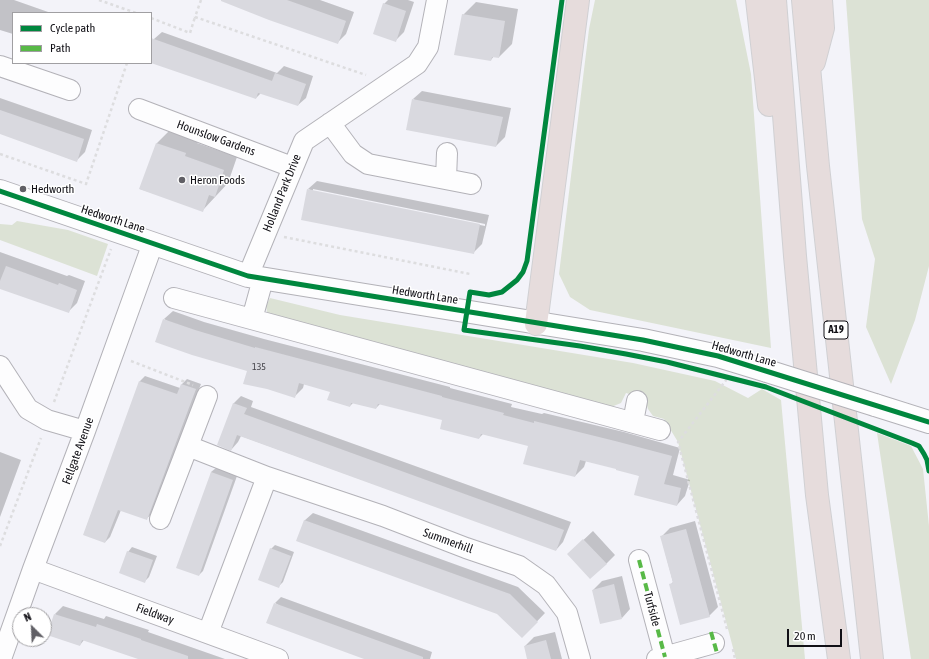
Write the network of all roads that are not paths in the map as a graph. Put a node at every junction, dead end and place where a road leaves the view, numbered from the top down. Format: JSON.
{"nodes":[{"id":1,"x":578,"y":0,"type":"edge"},
{"id":2,"x":757,"y":0,"type":"edge"},
{"id":3,"x":775,"y":0,"type":"edge"},
{"id":4,"x":802,"y":0,"type":"edge"},
{"id":5,"x":821,"y":0,"type":"edge"},
{"id":6,"x":434,"y":1,"type":"edge"},
{"id":7,"x":0,"y":66,"type":"edge"},
{"id":8,"x":810,"y":76,"type":"junction"},
{"id":9,"x":70,"y":90,"type":"dead end"},
{"id":10,"x":139,"y":110,"type":"dead end"},
{"id":11,"x":330,"y":123,"type":"junction"},
{"id":12,"x":447,"y":153,"type":"dead end"},
{"id":13,"x":292,"y":167,"type":"junction"},
{"id":14,"x":446,"y":179,"type":"junction"},
{"id":15,"x":471,"y":184,"type":"dead end"},
{"id":16,"x":0,"y":191,"type":"edge"},
{"id":17,"x":153,"y":243,"type":"junction"},
{"id":18,"x":794,"y":256,"type":"junction"},
{"id":19,"x":255,"y":277,"type":"junction"},
{"id":20,"x":174,"y":298,"type":"dead end"},
{"id":21,"x":252,"y":319,"type":"junction"},
{"id":22,"x":536,"y":324,"type":"junction"},
{"id":23,"x":0,"y":366,"type":"edge"},
{"id":24,"x":207,"y":396,"type":"road end"},
{"id":25,"x":637,"y":401,"type":"dead end"},
{"id":26,"x":633,"y":422,"type":"junction"},
{"id":27,"x":929,"y":422,"type":"edge"},
{"id":28,"x":660,"y":430,"type":"dead end"},
{"id":29,"x":85,"y":431,"type":"junction"},
{"id":30,"x":188,"y":446,"type":"junction"},
{"id":31,"x":267,"y":477,"type":"junction"},
{"id":32,"x":160,"y":520,"type":"dead end"},
{"id":33,"x":639,"y":560,"type":"dead end"},
{"id":34,"x":33,"y":569,"type":"junction"},
{"id":35,"x":208,"y":633,"type":"junction"},
{"id":36,"x":723,"y":643,"type":"edge"},
{"id":37,"x":661,"y":658,"type":"edge"},
{"id":38,"x":1,"y":659,"type":"edge"},
{"id":39,"x":278,"y":659,"type":"edge"},
{"id":40,"x":580,"y":659,"type":"edge"},
{"id":41,"x":839,"y":659,"type":"edge"},
{"id":42,"x":872,"y":659,"type":"edge"}],
"edges":[{"from":1,"to":22,"type":"highway"},
{"from":2,"to":18,"type":"highway"},
{"from":3,"to":18,"type":"highway"},
{"from":4,"to":8,"type":"highway","number":"A19"},
{"from":5,"to":8,"type":"highway"},
{"from":6,"to":11,"type":"street","name":"Holland Park Drive"},
{"from":7,"to":9,"type":"street"},
{"from":8,"to":42,"type":"highway","number":"A19"},
{"from":10,"to":13,"type":"street","name":"Hounslow Gardens"},
{"from":11,"to":13,"type":"street","name":"Holland Park Drive"},
{"from":11,"to":14,"type":"street"},
{"from":12,"to":14,"type":"street"},
{"from":13,"to":19,"type":"street","name":"Holland Park Drive"},
{"from":14,"to":15,"type":"street"},
{"from":16,"to":17,"type":"street","name":"Hedworth Lane"},
{"from":17,"to":19,"type":"street","name":"Hedworth Lane"},
{"from":17,"to":29,"type":"street","name":"Fellgate Avenue"},
{"from":18,"to":41,"type":"highway"},
{"from":19,"to":21,"type":"street"},
{"from":19,"to":22,"type":"street","name":"Hedworth Lane"},
{"from":20,"to":21,"type":"street"},
{"from":21,"to":26,"type":"street"},
{"from":22,"to":27,"type":"street","name":"Hedworth Lane","bridge":true},
{"from":23,"to":29,"type":"street"},
{"from":24,"to":30,"type":"street"},
{"from":25,"to":26,"type":"street"},
{"from":26,"to":28,"type":"street"},
{"from":29,"to":34,"type":"street","name":"Fellgate Avenue"},
{"from":30,"to":31,"type":"street","name":"Summerhill"},
{"from":30,"to":32,"type":"street"},
{"from":31,"to":35,"type":"street"},
{"from":31,"to":40,"type":"street","name":"Summerhill"},
{"from":33,"to":37,"type":"street","name":"Turfside"},
{"from":34,"to":35,"type":"street","name":"Fieldway"},
{"from":34,"to":38,"type":"street","name":"Fellgate Avenue"},
{"from":35,"to":39,"type":"street","name":"Fieldway"},
{"from":36,"to":37,"type":"street","name":"Turfside"}]}
